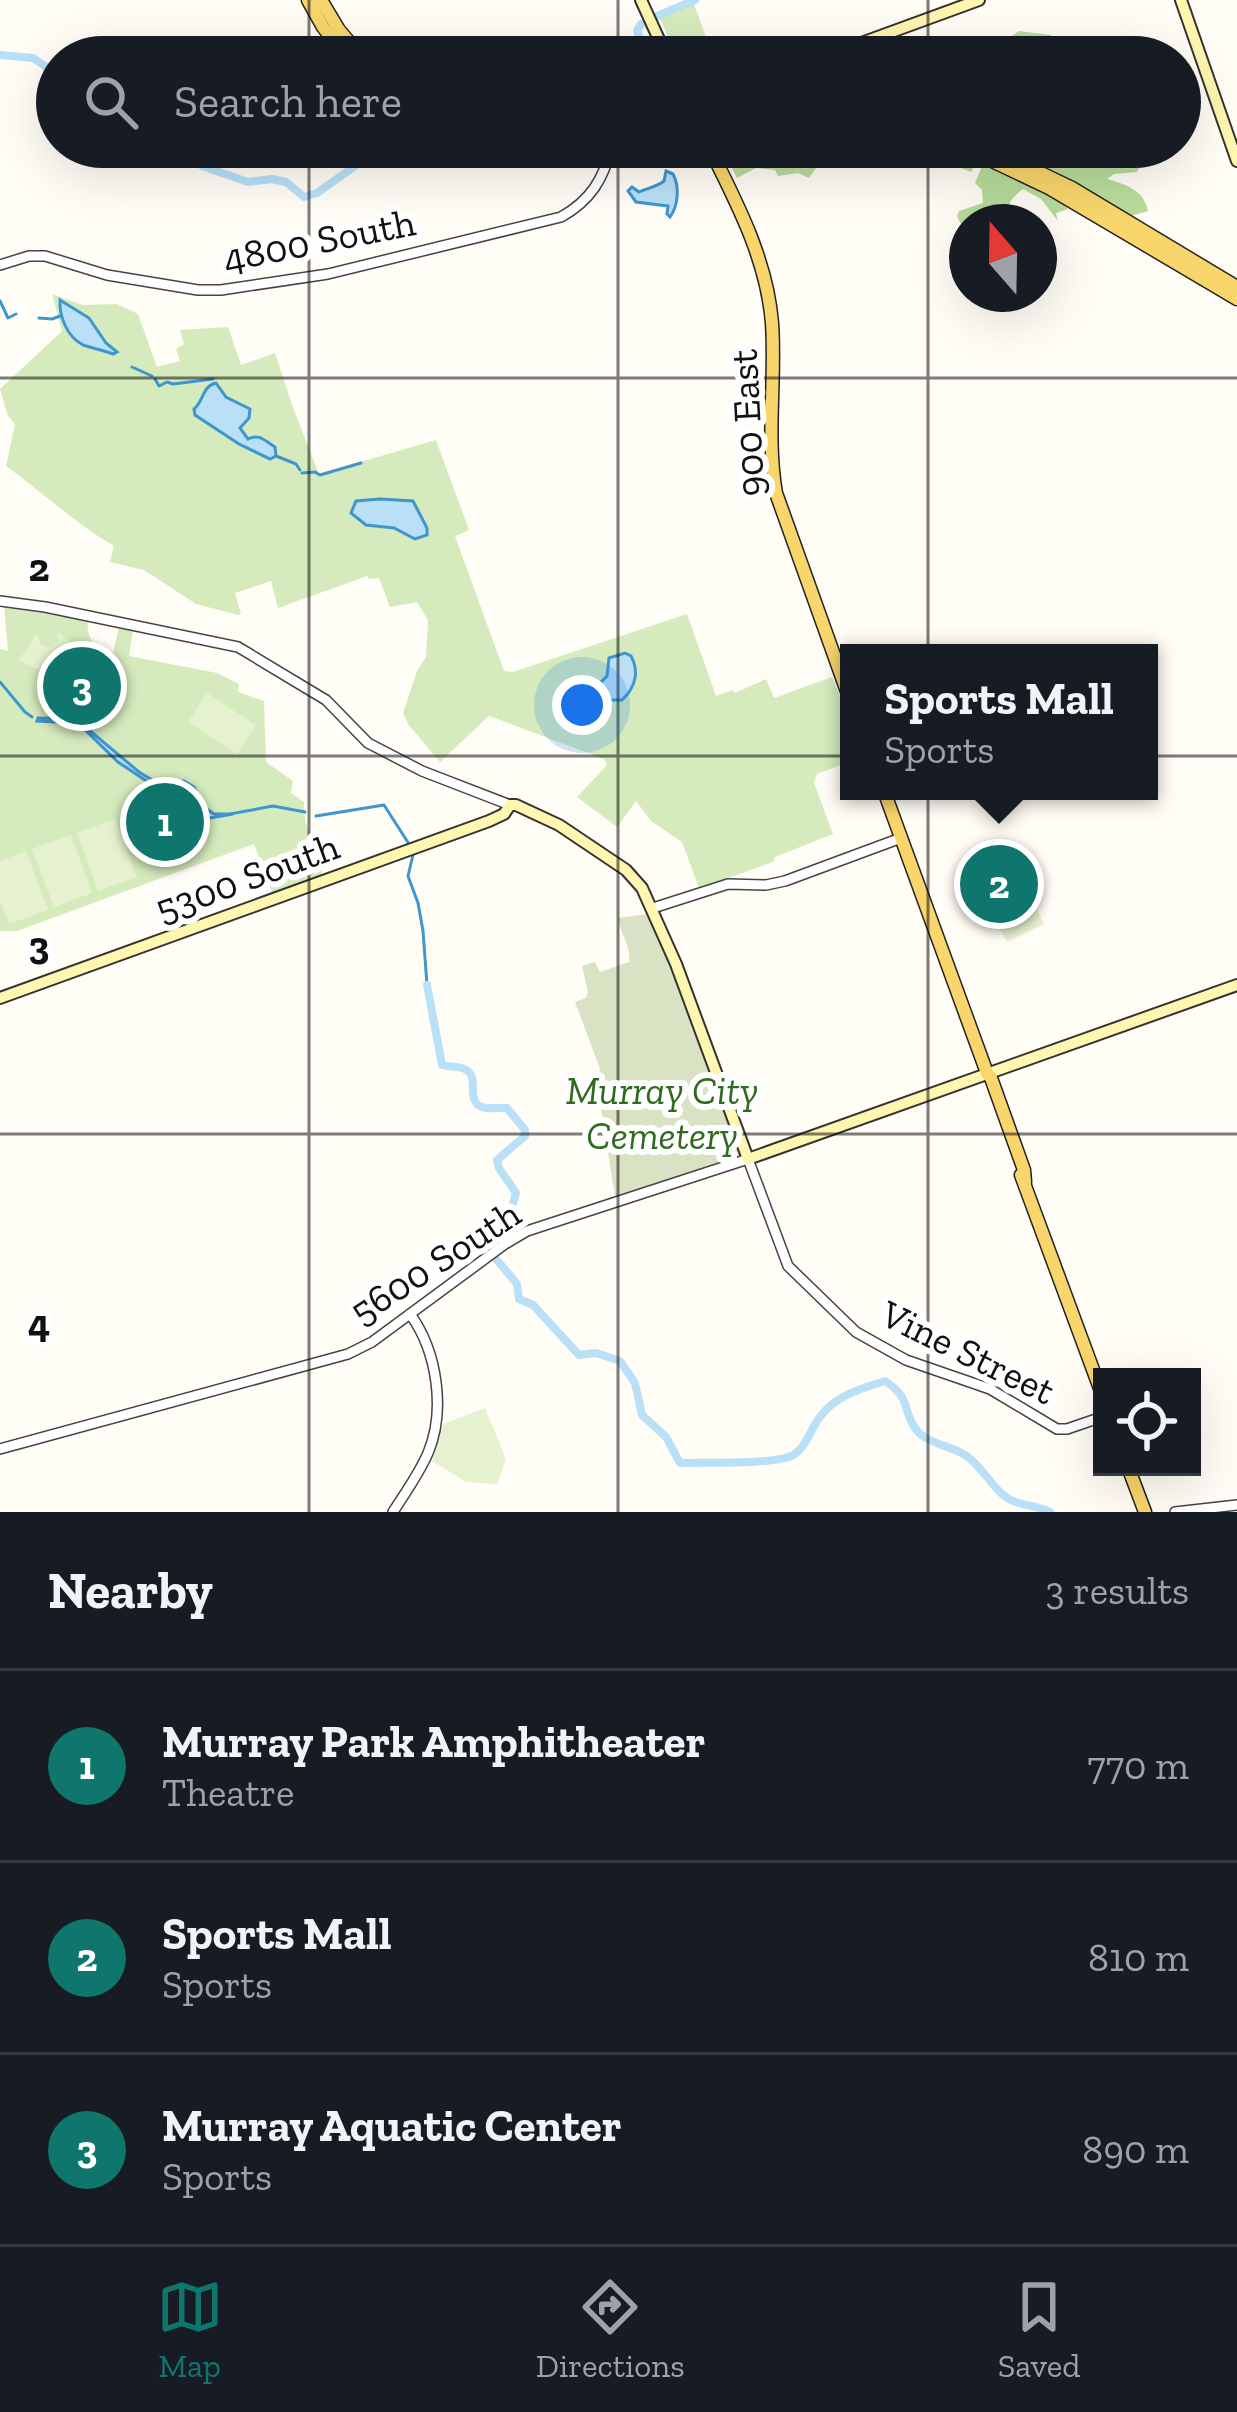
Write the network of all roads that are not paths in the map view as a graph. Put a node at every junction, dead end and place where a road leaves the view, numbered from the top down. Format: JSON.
{"nodes":[{"id":1,"x":315,"y":0,"type":"edge"},
{"id":2,"x":641,"y":0,"type":"edge"},
{"id":3,"x":979,"y":0,"type":"edge"},
{"id":4,"x":1180,"y":0,"type":"edge"},
{"id":5,"x":328,"y":24,"type":"junction"},
{"id":6,"x":335,"y":36,"type":"edge"},
{"id":7,"x":340,"y":36,"type":"edge"},
{"id":8,"x":658,"y":36,"type":"edge"},
{"id":9,"x":881,"y":36,"type":"edge"},
{"id":10,"x":1193,"y":36,"type":"edge"},
{"id":11,"x":1201,"y":59,"type":"edge"},
{"id":12,"x":1237,"y":161,"type":"edge"},
{"id":13,"x":604,"y":168,"type":"edge"},
{"id":14,"x":718,"y":168,"type":"edge"},
{"id":15,"x":1007,"y":168,"type":"edge"},
{"id":16,"x":1033,"y":168,"type":"edge"},
{"id":17,"x":0,"y":265,"type":"edge"},
{"id":18,"x":1237,"y":287,"type":"edge"},
{"id":19,"x":1237,"y":299,"type":"edge"},
{"id":20,"x":772,"y":440,"type":"junction"},
{"id":21,"x":787,"y":455,"type":"dead end"},
{"id":22,"x":0,"y":601,"type":"edge"},
{"id":23,"x":840,"y":672,"type":"edge"},
{"id":24,"x":887,"y":800,"type":"edge"},
{"id":25,"x":510,"y":806,"type":"junction"},
{"id":26,"x":901,"y":838,"type":"junction"},
{"id":27,"x":653,"y":908,"type":"junction"},
{"id":28,"x":1237,"y":986,"type":"edge"},
{"id":29,"x":0,"y":998,"type":"edge"},
{"id":30,"x":986,"y":1072,"type":"junction"},
{"id":31,"x":748,"y":1159,"type":"junction"},
{"id":32,"x":410,"y":1314,"type":"junction"},
{"id":33,"x":1093,"y":1369,"type":"edge"},
{"id":34,"x":1093,"y":1420,"type":"edge"},
{"id":35,"x":0,"y":1449,"type":"edge"},
{"id":36,"x":1131,"y":1476,"type":"edge"},
{"id":37,"x":1237,"y":1505,"type":"edge"},
{"id":38,"x":393,"y":1512,"type":"edge"},
{"id":39,"x":1145,"y":1512,"type":"edge"},
{"id":40,"x":1174,"y":1512,"type":"edge"}],
"edges":[{"from":1,"to":5,"type":"main road"},
{"from":2,"to":8,"type":"main road"},
{"from":3,"to":9,"type":"main road"},
{"from":4,"to":10,"type":"main road"},
{"from":5,"to":6,"type":"main road"},
{"from":5,"to":7,"type":"main road"},
{"from":11,"to":12,"type":"main road"},
{"from":13,"to":17,"type":"street","name":"4800 South"},
{"from":14,"to":20,"type":"main road","name":"900 East"},
{"from":15,"to":19,"type":"main road"},
{"from":16,"to":18,"type":"main road"},
{"from":20,"to":21,"type":"main road"},
{"from":20,"to":23,"type":"main road","name":"900 East"},
{"from":22,"to":25,"type":"street","name":"Vine Street"},
{"from":24,"to":26,"type":"main road"},
{"from":25,"to":27,"type":"main road","name":"Vine Street"},
{"from":25,"to":29,"type":"main road","name":"5300 South"},
{"from":26,"to":27,"type":"street"},
{"from":26,"to":30,"type":"main road"},
{"from":27,"to":31,"type":"main road","name":"Vine Street"},
{"from":28,"to":30,"type":"main road","name":"5600 South"},
{"from":30,"to":31,"type":"main road","name":"5600 South"},
{"from":30,"to":33,"type":"main road"},
{"from":31,"to":32,"type":"street","name":"5600 South"},
{"from":31,"to":34,"type":"street","name":"Vine Street"},
{"from":32,"to":35,"type":"street","name":"5600 South"},
{"from":32,"to":38,"type":"street"},
{"from":36,"to":39,"type":"main road"},
{"from":37,"to":40,"type":"street"}]}
